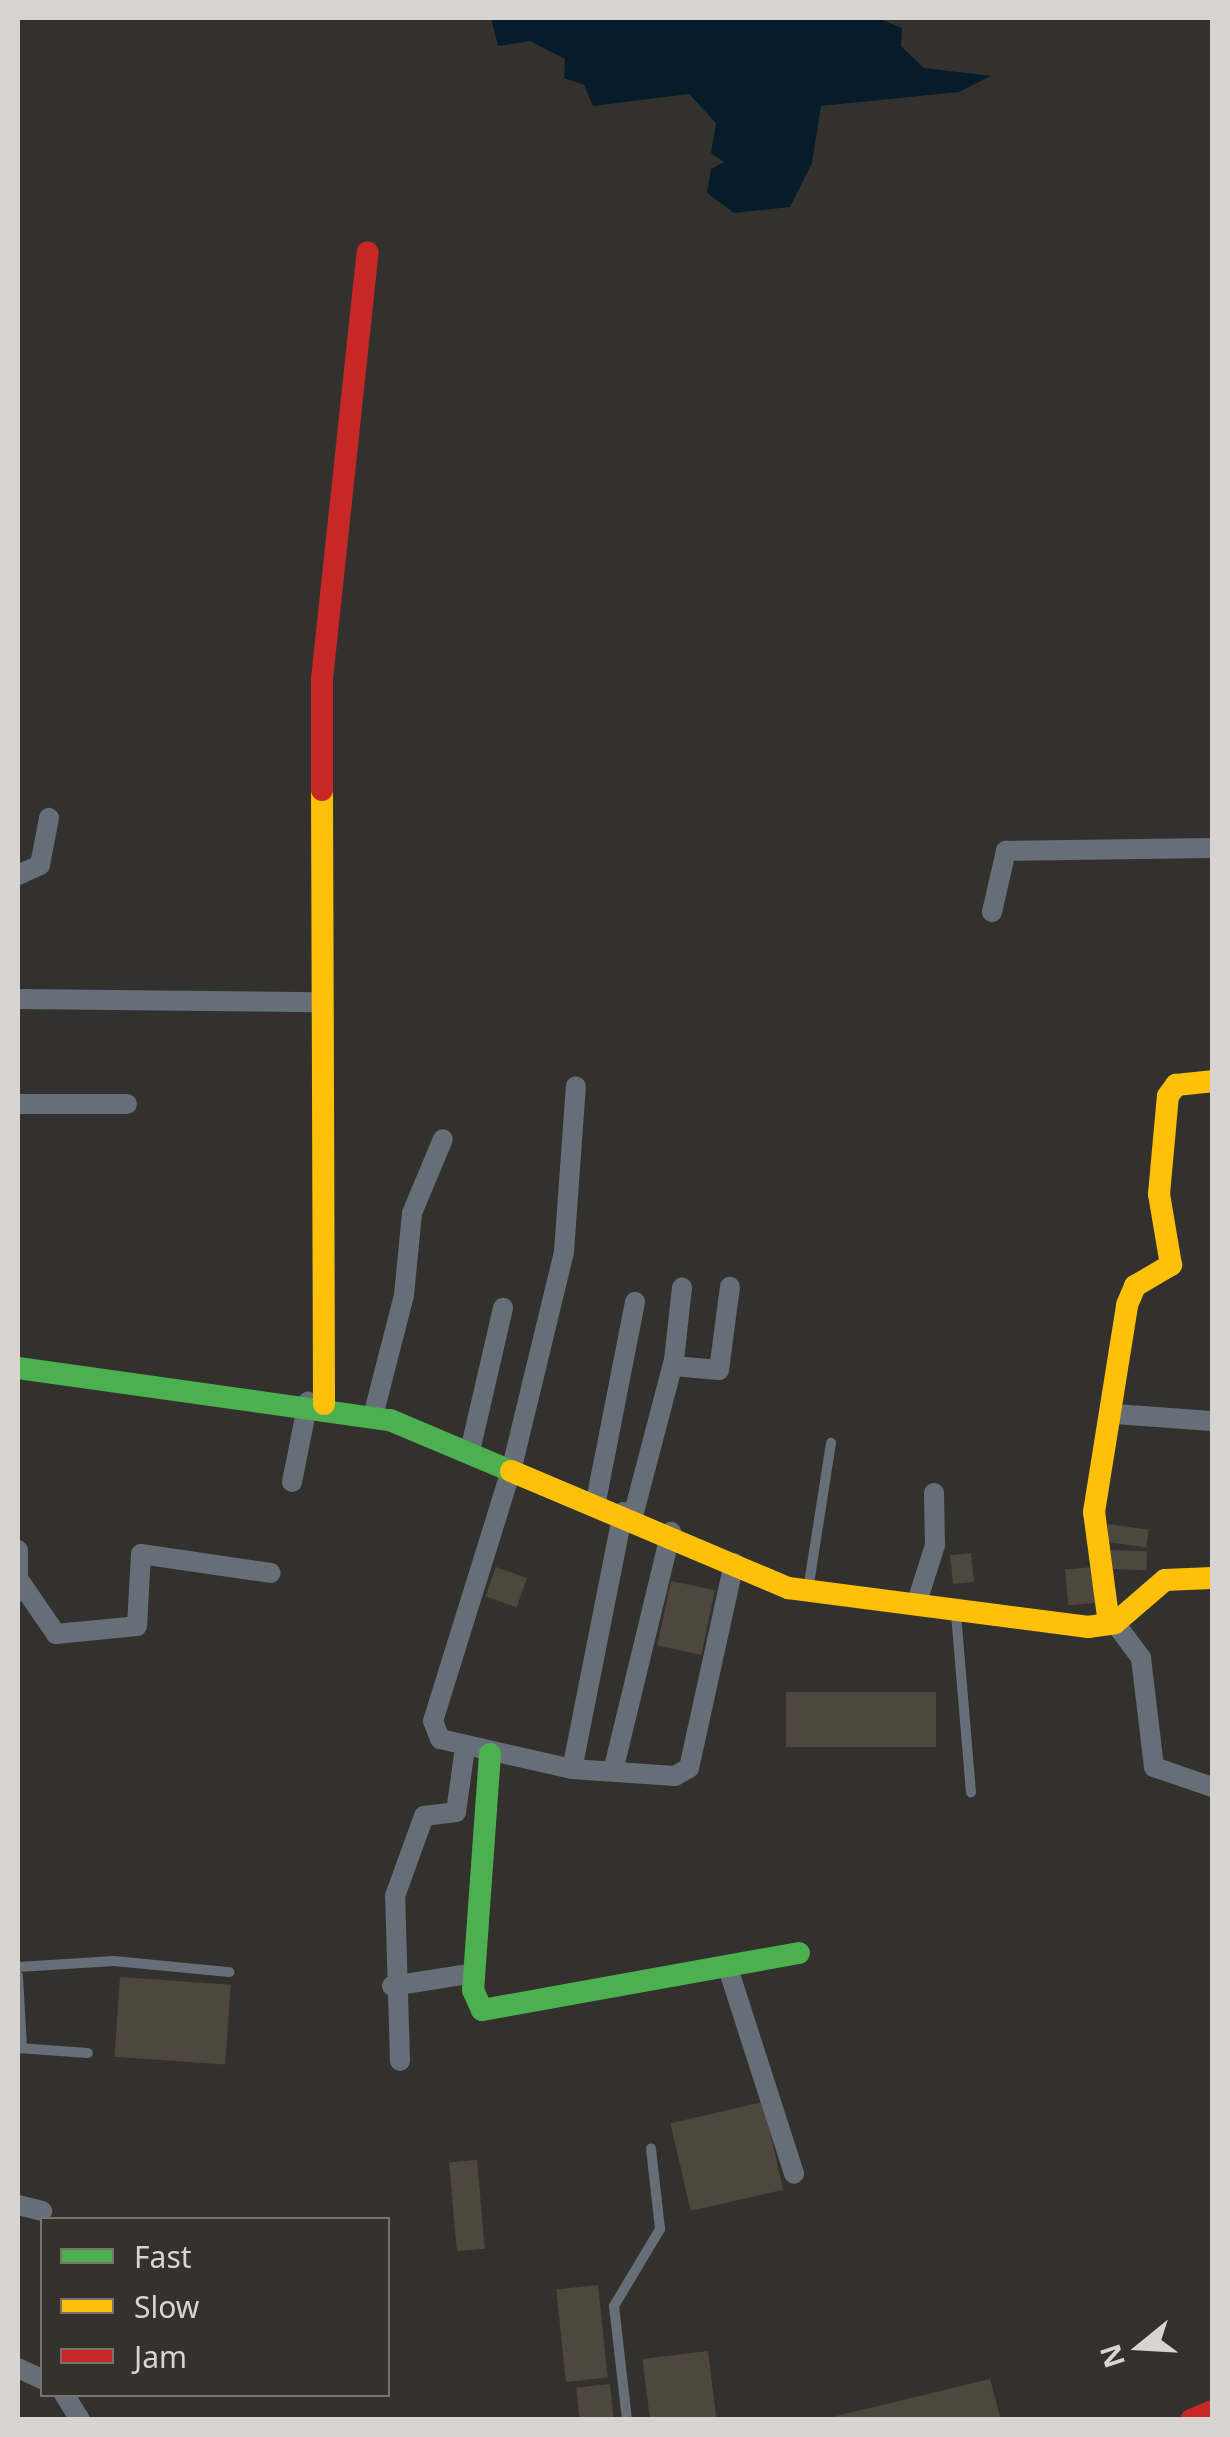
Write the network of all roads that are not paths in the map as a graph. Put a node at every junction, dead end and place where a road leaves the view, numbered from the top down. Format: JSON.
{"nodes":[{"id":1,"x":368,"y":252,"type":"dead end"},
{"id":2,"x":49,"y":818,"type":"dead end"},
{"id":3,"x":1212,"y":848,"type":"edge"},
{"id":4,"x":18,"y":875,"type":"edge"},
{"id":5,"x":992,"y":912,"type":"dead end"},
{"id":6,"x":18,"y":999,"type":"edge"},
{"id":7,"x":319,"y":1002,"type":"junction"},
{"id":8,"x":1212,"y":1081,"type":"edge"},
{"id":9,"x":576,"y":1086,"type":"dead end"},
{"id":10,"x":18,"y":1104,"type":"edge"},
{"id":11,"x":127,"y":1104,"type":"dead end"},
{"id":12,"x":443,"y":1140,"type":"dead end"},
{"id":13,"x":682,"y":1286,"type":"dead end"},
{"id":14,"x":730,"y":1288,"type":"dead end"},
{"id":15,"x":635,"y":1302,"type":"dead end"},
{"id":16,"x":502,"y":1308,"type":"dead end"},
{"id":17,"x":673,"y":1366,"type":"junction"},
{"id":18,"x":18,"y":1368,"type":"edge"},
{"id":19,"x":316,"y":1403,"type":"junction"},
{"id":20,"x":1115,"y":1414,"type":"junction"},
{"id":21,"x":373,"y":1416,"type":"junction"},
{"id":22,"x":1212,"y":1421,"type":"edge"},
{"id":23,"x":832,"y":1442,"type":"dead end"},
{"id":24,"x":470,"y":1451,"type":"junction"},
{"id":25,"x":512,"y":1467,"type":"junction"},
{"id":26,"x":292,"y":1482,"type":"dead end"},
{"id":27,"x":934,"y":1493,"type":"dead end"},
{"id":28,"x":596,"y":1501,"type":"junction"},
{"id":29,"x":628,"y":1514,"type":"junction"},
{"id":30,"x":671,"y":1532,"type":"junction"},
{"id":31,"x":18,"y":1550,"type":"edge"},
{"id":32,"x":734,"y":1563,"type":"junction"},
{"id":33,"x":271,"y":1574,"type":"dead end"},
{"id":34,"x":1212,"y":1578,"type":"edge"},
{"id":35,"x":19,"y":1587,"type":"edge"},
{"id":36,"x":808,"y":1591,"type":"junction"},
{"id":37,"x":916,"y":1606,"type":"junction"},
{"id":38,"x":956,"y":1609,"type":"junction"},
{"id":39,"x":1112,"y":1623,"type":"junction"},
{"id":40,"x":464,"y":1748,"type":"junction"},
{"id":41,"x":490,"y":1754,"type":"junction"},
{"id":42,"x":614,"y":1767,"type":"junction"},
{"id":43,"x":572,"y":1769,"type":"junction"},
{"id":44,"x":1212,"y":1787,"type":"edge"},
{"id":45,"x":971,"y":1792,"type":"dead end"},
{"id":46,"x":799,"y":1954,"type":"dead end"},
{"id":47,"x":18,"y":1967,"type":"edge"},
{"id":48,"x":728,"y":1968,"type":"junction"},
{"id":49,"x":229,"y":1972,"type":"dead end"},
{"id":50,"x":474,"y":1973,"type":"junction"},
{"id":51,"x":18,"y":1976,"type":"edge"},
{"id":52,"x":392,"y":1986,"type":"junction"},
{"id":53,"x":20,"y":2048,"type":"edge"},
{"id":54,"x":88,"y":2053,"type":"dead end"},
{"id":55,"x":400,"y":2061,"type":"dead end"},
{"id":56,"x":651,"y":2149,"type":"dead end"},
{"id":57,"x":794,"y":2174,"type":"dead end"},
{"id":58,"x":18,"y":2205,"type":"edge"},
{"id":59,"x":42,"y":2211,"type":"dead end"},
{"id":60,"x":66,"y":2397,"type":"edge"},
{"id":61,"x":1212,"y":2411,"type":"edge"},
{"id":62,"x":80,"y":2420,"type":"edge"},
{"id":63,"x":627,"y":2420,"type":"edge"},
{"id":64,"x":1191,"y":2420,"type":"edge"}],
"edges":[{"from":1,"to":7,"type":"street"},
{"from":2,"to":4,"type":"street"},
{"from":3,"to":5,"type":"street"},
{"from":6,"to":7,"type":"street"},
{"from":7,"to":19,"type":"street"},
{"from":8,"to":20,"type":"street"},
{"from":9,"to":25,"type":"street"},
{"from":10,"to":11,"type":"street"},
{"from":12,"to":21,"type":"street"},
{"from":13,"to":17,"type":"street"},
{"from":14,"to":17,"type":"street"},
{"from":15,"to":28,"type":"street"},
{"from":16,"to":24,"type":"street"},
{"from":17,"to":29,"type":"street"},
{"from":18,"to":19,"type":"street"},
{"from":19,"to":21,"type":"street"},
{"from":19,"to":26,"type":"street"},
{"from":20,"to":22,"type":"street"},
{"from":20,"to":39,"type":"street"},
{"from":21,"to":24,"type":"street"},
{"from":23,"to":36,"type":"lane"},
{"from":24,"to":25,"type":"street"},
{"from":25,"to":28,"type":"street"},
{"from":25,"to":40,"type":"street"},
{"from":27,"to":37,"type":"street"},
{"from":28,"to":29,"type":"street"},
{"from":29,"to":30,"type":"street"},
{"from":29,"to":43,"type":"street"},
{"from":30,"to":32,"type":"street"},
{"from":30,"to":42,"type":"street"},
{"from":31,"to":35,"type":"street"},
{"from":32,"to":36,"type":"street"},
{"from":32,"to":42,"type":"street"},
{"from":33,"to":35,"type":"street"},
{"from":34,"to":39,"type":"street"},
{"from":36,"to":37,"type":"street"},
{"from":37,"to":38,"type":"street"},
{"from":38,"to":39,"type":"street"},
{"from":38,"to":45,"type":"lane"},
{"from":39,"to":44,"type":"street"},
{"from":40,"to":41,"type":"street"},
{"from":40,"to":52,"type":"street"},
{"from":41,"to":43,"type":"street"},
{"from":41,"to":50,"type":"street"},
{"from":42,"to":43,"type":"street"},
{"from":46,"to":48,"type":"street"},
{"from":47,"to":49,"type":"lane"},
{"from":48,"to":50,"type":"street"},
{"from":48,"to":57,"type":"street"},
{"from":50,"to":52,"type":"street"},
{"from":51,"to":53,"type":"lane"},
{"from":52,"to":55,"type":"street"},
{"from":53,"to":54,"type":"lane"},
{"from":56,"to":63,"type":"lane"},
{"from":58,"to":59,"type":"street"},
{"from":60,"to":62,"type":"street"},
{"from":61,"to":64,"type":"street"}]}
